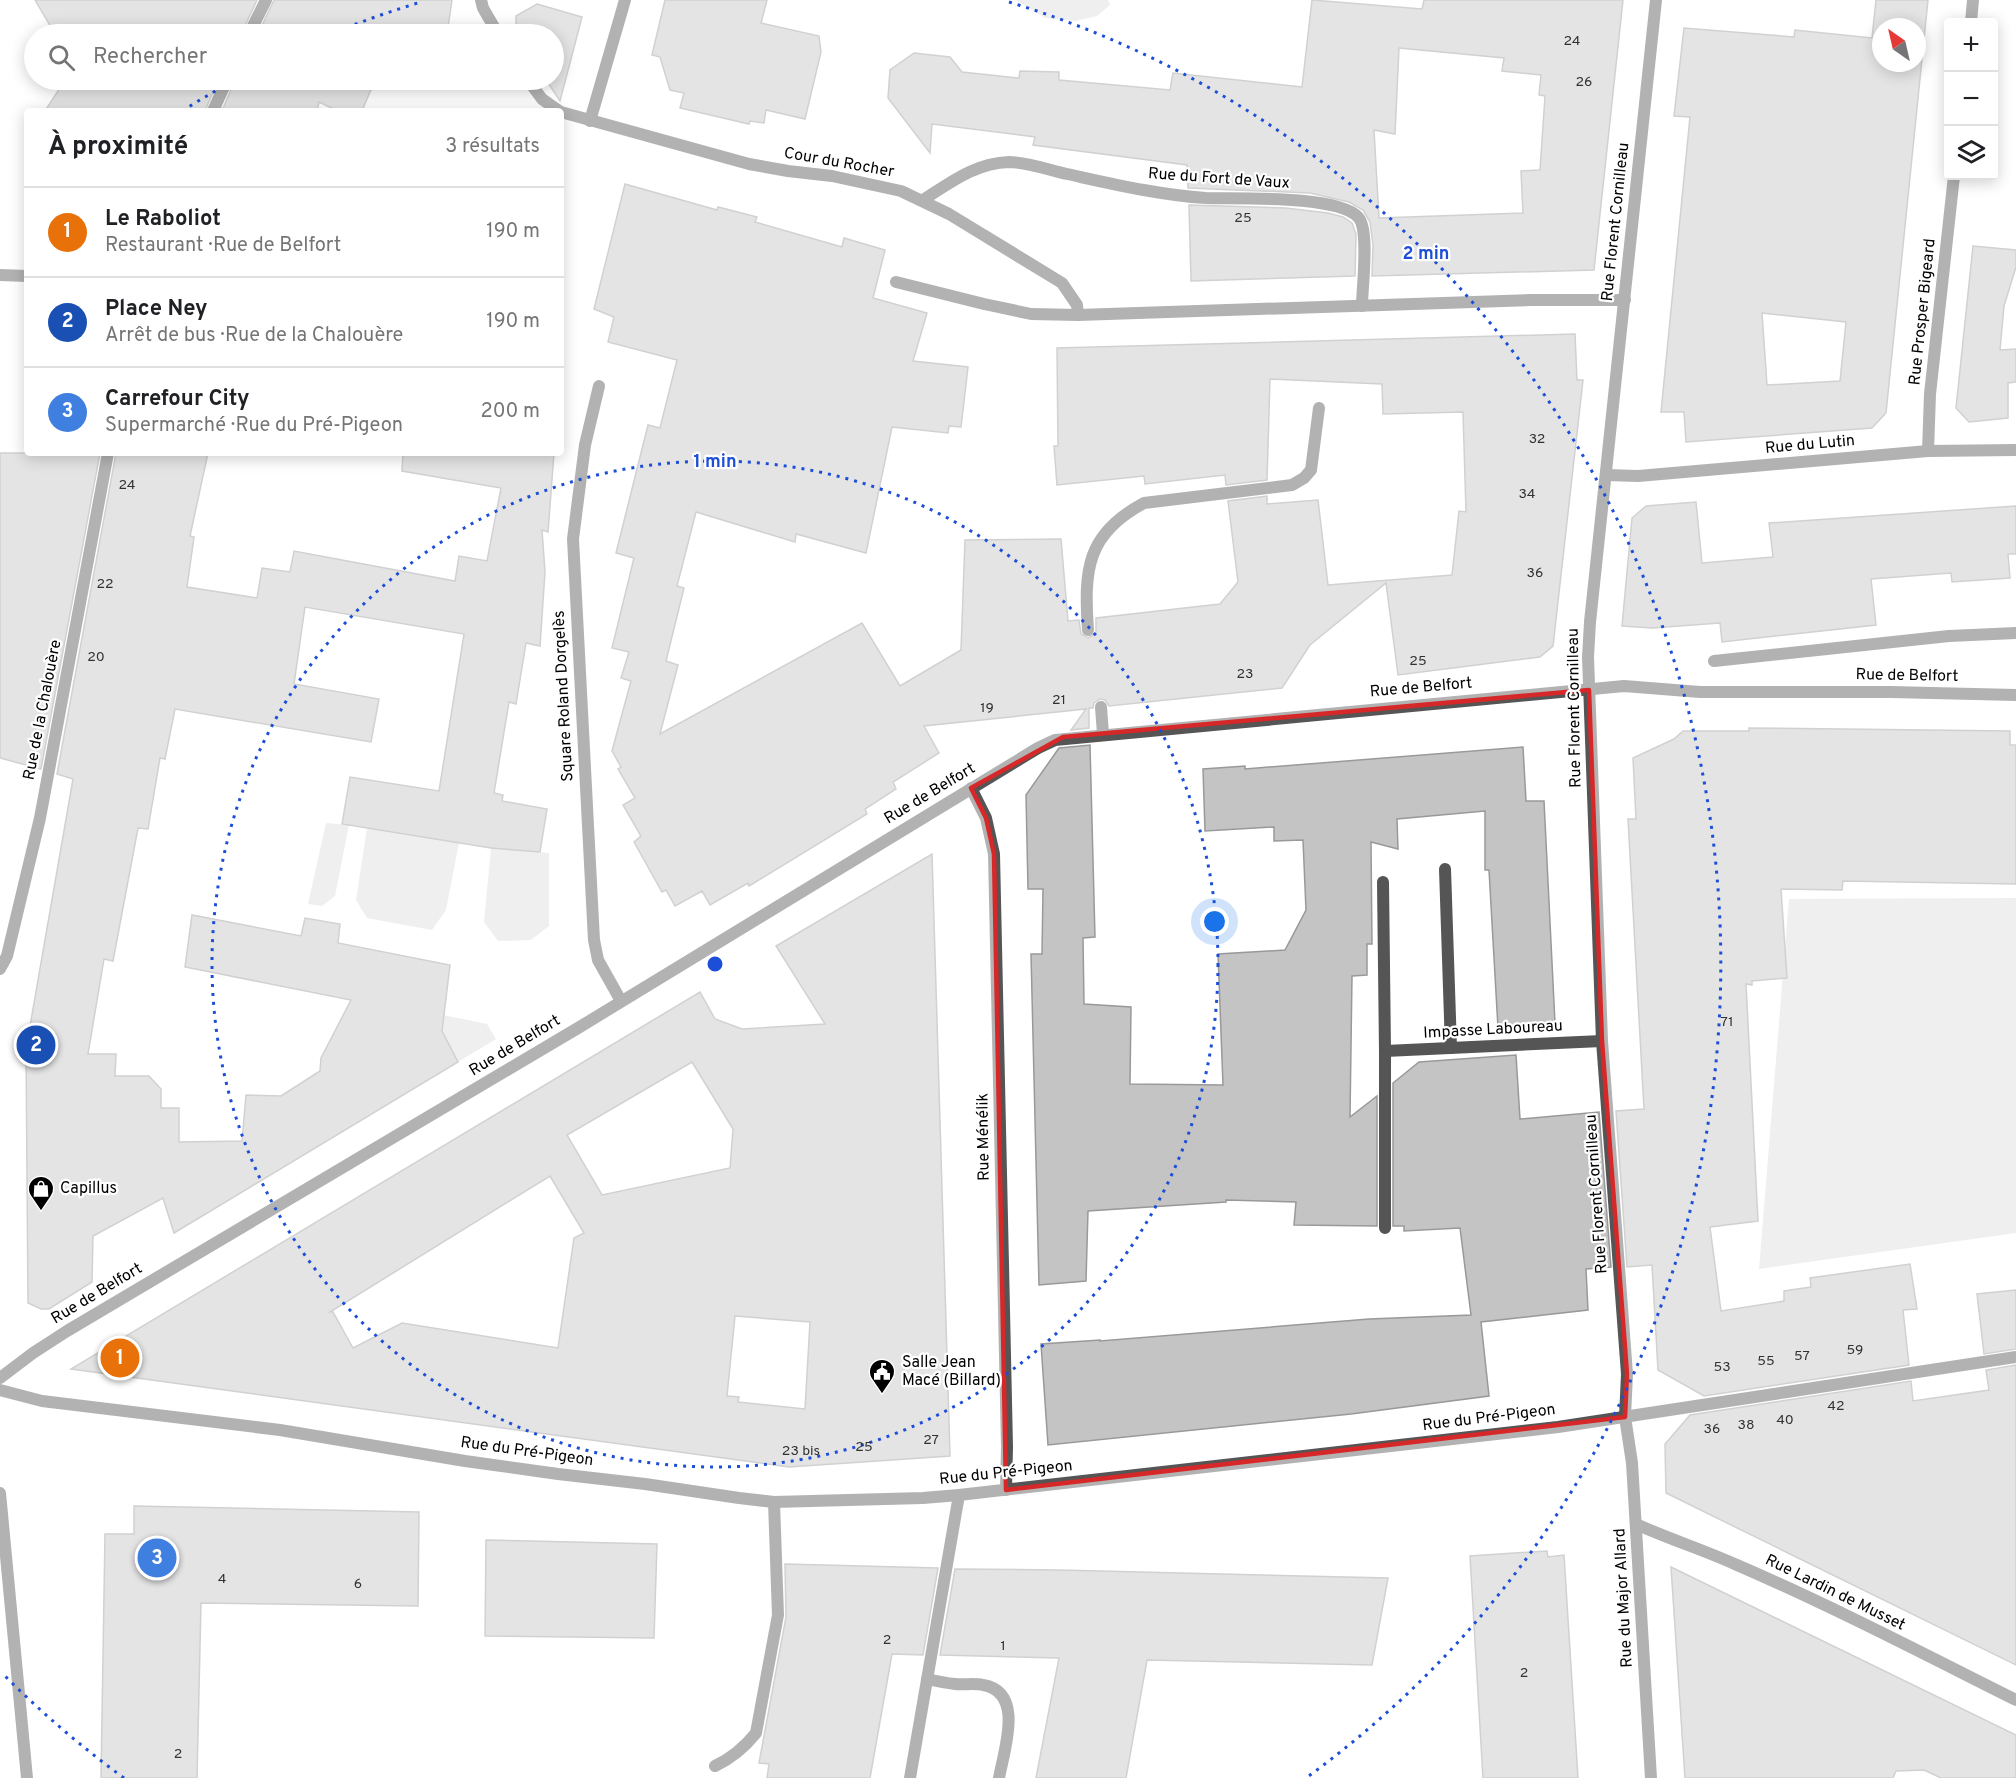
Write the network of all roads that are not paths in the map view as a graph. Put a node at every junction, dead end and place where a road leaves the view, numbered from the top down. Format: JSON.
{"nodes":[{"id":1,"x":266,"y":0,"type":"edge"},
{"id":2,"x":481,"y":0,"type":"edge"},
{"id":3,"x":625,"y":0,"type":"edge"},
{"id":4,"x":1656,"y":0,"type":"edge"},
{"id":5,"x":1973,"y":0,"type":"edge"},
{"id":6,"x":1971,"y":18,"type":"edge"},
{"id":7,"x":254,"y":24,"type":"edge"},
{"id":8,"x":492,"y":24,"type":"edge"},
{"id":9,"x":222,"y":90,"type":"edge"},
{"id":10,"x":535,"y":90,"type":"edge"},
{"id":11,"x":214,"y":108,"type":"edge"},
{"id":12,"x":554,"y":108,"type":"edge"},
{"id":13,"x":564,"y":113,"type":"edge"},
{"id":14,"x":590,"y":121,"type":"junction"},
{"id":15,"x":1954,"y":180,"type":"edge"},
{"id":16,"x":923,"y":200,"type":"junction"},
{"id":17,"x":0,"y":275,"type":"edge"},
{"id":18,"x":24,"y":276,"type":"edge"},
{"id":19,"x":896,"y":282,"type":"dead end"},
{"id":20,"x":1625,"y":300,"type":"junction"},
{"id":21,"x":1362,"y":306,"type":"junction"},
{"id":22,"x":1078,"y":315,"type":"junction"},
{"id":23,"x":599,"y":386,"type":"dead end"},
{"id":24,"x":1319,"y":408,"type":"dead end"},
{"id":25,"x":2016,"y":450,"type":"edge"},
{"id":26,"x":1928,"y":452,"type":"junction"},
{"id":27,"x":107,"y":456,"type":"edge"},
{"id":28,"x":1606,"y":475,"type":"junction"},
{"id":29,"x":1088,"y":630,"type":"dead end"},
{"id":30,"x":2016,"y":633,"type":"edge"},
{"id":31,"x":1714,"y":661,"type":"dead end"},
{"id":32,"x":1589,"y":690,"type":"junction"},
{"id":33,"x":2016,"y":695,"type":"edge"},
{"id":34,"x":1101,"y":707,"type":"dead end"},
{"id":35,"x":1103,"y":734,"type":"junction"},
{"id":36,"x":971,"y":788,"type":"junction"},
{"id":37,"x":1445,"y":869,"type":"dead end"},
{"id":38,"x":1383,"y":882,"type":"dead end"},
{"id":39,"x":0,"y":969,"type":"edge"},
{"id":40,"x":621,"y":1002,"type":"junction"},
{"id":41,"x":1602,"y":1041,"type":"junction"},
{"id":42,"x":1450,"y":1048,"type":"junction"},
{"id":43,"x":1385,"y":1051,"type":"junction"},
{"id":44,"x":1385,"y":1228,"type":"dead end"},
{"id":45,"x":2016,"y":1357,"type":"edge"},
{"id":46,"x":0,"y":1378,"type":"edge"},
{"id":47,"x":0,"y":1390,"type":"edge"},
{"id":48,"x":1625,"y":1417,"type":"junction"},
{"id":49,"x":1006,"y":1490,"type":"junction"},
{"id":50,"x":0,"y":1493,"type":"edge"},
{"id":51,"x":959,"y":1495,"type":"junction"},
{"id":52,"x":774,"y":1502,"type":"junction"},
{"id":53,"x":1636,"y":1524,"type":"junction"},
{"id":54,"x":927,"y":1679,"type":"junction"},
{"id":55,"x":2016,"y":1700,"type":"edge"},
{"id":56,"x":715,"y":1766,"type":"dead end"},
{"id":57,"x":27,"y":1778,"type":"edge"},
{"id":58,"x":910,"y":1778,"type":"edge"},
{"id":59,"x":999,"y":1778,"type":"edge"},
{"id":60,"x":1651,"y":1778,"type":"edge"}],
"edges":[{"from":1,"to":7,"type":"street"},
{"from":2,"to":8,"type":"street"},
{"from":3,"to":14,"type":"street"},
{"from":4,"to":20,"type":"street","name":"Rue Florent Cornilleau"},
{"from":5,"to":6,"type":"street"},
{"from":9,"to":11,"type":"street"},
{"from":10,"to":12,"type":"street","name":"Cour du Rocher"},
{"from":13,"to":14,"type":"street","name":"Cour du Rocher"},
{"from":14,"to":16,"type":"street","name":"Cour du Rocher"},
{"from":15,"to":26,"type":"street","name":"Rue Prosper Bigeard"},
{"from":16,"to":21,"type":"street","name":"Rue du Fort de Vaux"},
{"from":16,"to":22,"type":"street","name":"Cour du Rocher"},
{"from":17,"to":18,"type":"street"},
{"from":19,"to":22,"type":"street"},
{"from":20,"to":21,"type":"street"},
{"from":20,"to":28,"type":"street","name":"Rue Florent Cornilleau"},
{"from":21,"to":22,"type":"street"},
{"from":23,"to":40,"type":"street","name":"Square Roland Dorgelès"},
{"from":24,"to":29,"type":"street"},
{"from":25,"to":26,"type":"street","name":"Rue du Lutin"},
{"from":26,"to":28,"type":"street","name":"Rue du Lutin"},
{"from":27,"to":39,"type":"street","name":"Rue de la Chalouère"},
{"from":28,"to":32,"type":"street","name":"Rue Florent Cornilleau"},
{"from":30,"to":31,"type":"street"},
{"from":32,"to":33,"type":"street","name":"Rue de Belfort"},
{"from":32,"to":35,"type":"street","name":"Rue de Belfort"},
{"from":32,"to":41,"type":"street","name":"Rue Florent Cornilleau"},
{"from":34,"to":35,"type":"street"},
{"from":35,"to":36,"type":"street","name":"Rue de Belfort"},
{"from":36,"to":40,"type":"street","name":"Rue de Belfort"},
{"from":36,"to":49,"type":"street","name":"Rue Ménélik"},
{"from":37,"to":42,"type":"street"},
{"from":38,"to":43,"type":"street"},
{"from":40,"to":46,"type":"street","name":"Rue de Belfort"},
{"from":41,"to":42,"type":"street","name":"Impasse Laboureau"},
{"from":41,"to":48,"type":"street","name":"Rue Florent Cornilleau"},
{"from":42,"to":43,"type":"street","name":"Impasse Laboureau"},
{"from":43,"to":44,"type":"street"},
{"from":45,"to":48,"type":"street","name":"Rue du Pré-Pigeon"},
{"from":47,"to":52,"type":"street","name":"Rue du Pré-Pigeon"},
{"from":48,"to":49,"type":"street","name":"Rue du Pré-Pigeon"},
{"from":48,"to":53,"type":"street","name":"Rue du Major Allard"},
{"from":49,"to":51,"type":"street","name":"Rue du Pré-Pigeon"},
{"from":50,"to":57,"type":"street"},
{"from":51,"to":52,"type":"street","name":"Rue du Pré-Pigeon"},
{"from":51,"to":54,"type":"street"},
{"from":52,"to":56,"type":"street"},
{"from":53,"to":55,"type":"street","name":"Rue Lardin de Musset"},
{"from":53,"to":60,"type":"street","name":"Rue du Major Allard"},
{"from":54,"to":58,"type":"street"},
{"from":54,"to":59,"type":"street"}]}
